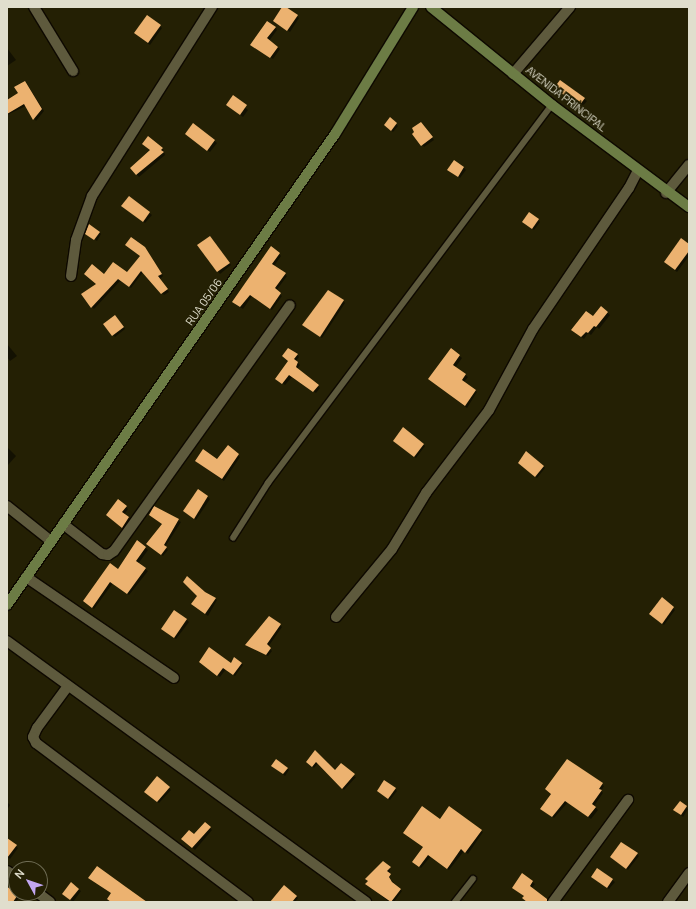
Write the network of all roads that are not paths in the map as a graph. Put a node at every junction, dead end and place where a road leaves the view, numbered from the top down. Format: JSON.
{"nodes":[{"id":1,"x":34,"y":7,"type":"edge"},
{"id":2,"x":212,"y":7,"type":"edge"},
{"id":3,"x":413,"y":7,"type":"edge"},
{"id":4,"x":431,"y":7,"type":"edge"},
{"id":5,"x":570,"y":7,"type":"edge"},
{"id":6,"x":72,"y":71,"type":"dead end"},
{"id":7,"x":513,"y":74,"type":"junction"},
{"id":8,"x":552,"y":105,"type":"junction"},
{"id":9,"x":689,"y":165,"type":"edge"},
{"id":10,"x":638,"y":170,"type":"junction"},
{"id":11,"x":667,"y":192,"type":"junction"},
{"id":12,"x":689,"y":207,"type":"edge"},
{"id":13,"x":71,"y":276,"type":"dead end"},
{"id":14,"x":290,"y":305,"type":"dead end"},
{"id":15,"x":7,"y":506,"type":"edge"},
{"id":16,"x":63,"y":524,"type":"junction"},
{"id":17,"x":233,"y":538,"type":"dead end"},
{"id":18,"x":51,"y":541,"type":"junction"},
{"id":19,"x":26,"y":577,"type":"junction"},
{"id":20,"x":7,"y":605,"type":"edge"},
{"id":21,"x":336,"y":617,"type":"dead end"},
{"id":22,"x":7,"y":641,"type":"edge"},
{"id":23,"x":174,"y":678,"type":"dead end"},
{"id":24,"x":68,"y":686,"type":"junction"},
{"id":25,"x":628,"y":800,"type":"dead end"},
{"id":26,"x":689,"y":872,"type":"edge"},
{"id":27,"x":473,"y":879,"type":"dead end"},
{"id":28,"x":248,"y":902,"type":"edge"},
{"id":29,"x":366,"y":902,"type":"edge"},
{"id":30,"x":455,"y":902,"type":"edge"},
{"id":31,"x":553,"y":902,"type":"edge"},
{"id":32,"x":668,"y":902,"type":"edge"}],
"edges":[{"from":1,"to":6,"type":"street"},
{"from":2,"to":13,"type":"street"},
{"from":3,"to":16,"type":"street","name":"RUA 05/06"},
{"from":4,"to":7,"type":"street","name":"AVENIDA PRINCIPAL"},
{"from":5,"to":7,"type":"street"},
{"from":7,"to":8,"type":"street","name":"AVENIDA PRINCIPAL"},
{"from":8,"to":10,"type":"street","name":"AVENIDA PRINCIPAL"},
{"from":8,"to":17,"type":"lane"},
{"from":9,"to":11,"type":"street"},
{"from":10,"to":11,"type":"street","name":"AVENIDA PRINCIPAL"},
{"from":10,"to":21,"type":"street"},
{"from":11,"to":12,"type":"street","name":"AVENIDA PRINCIPAL"},
{"from":14,"to":16,"type":"street"},
{"from":15,"to":18,"type":"street"},
{"from":16,"to":18,"type":"street","name":"RUA 05/06"},
{"from":18,"to":19,"type":"street","name":"RUA 05/06"},
{"from":19,"to":20,"type":"street","name":"RUA 05/06"},
{"from":19,"to":23,"type":"street"},
{"from":22,"to":24,"type":"street"},
{"from":24,"to":28,"type":"street"},
{"from":24,"to":29,"type":"street"},
{"from":25,"to":31,"type":"street"},
{"from":26,"to":32,"type":"street"},
{"from":27,"to":30,"type":"lane"}]}
